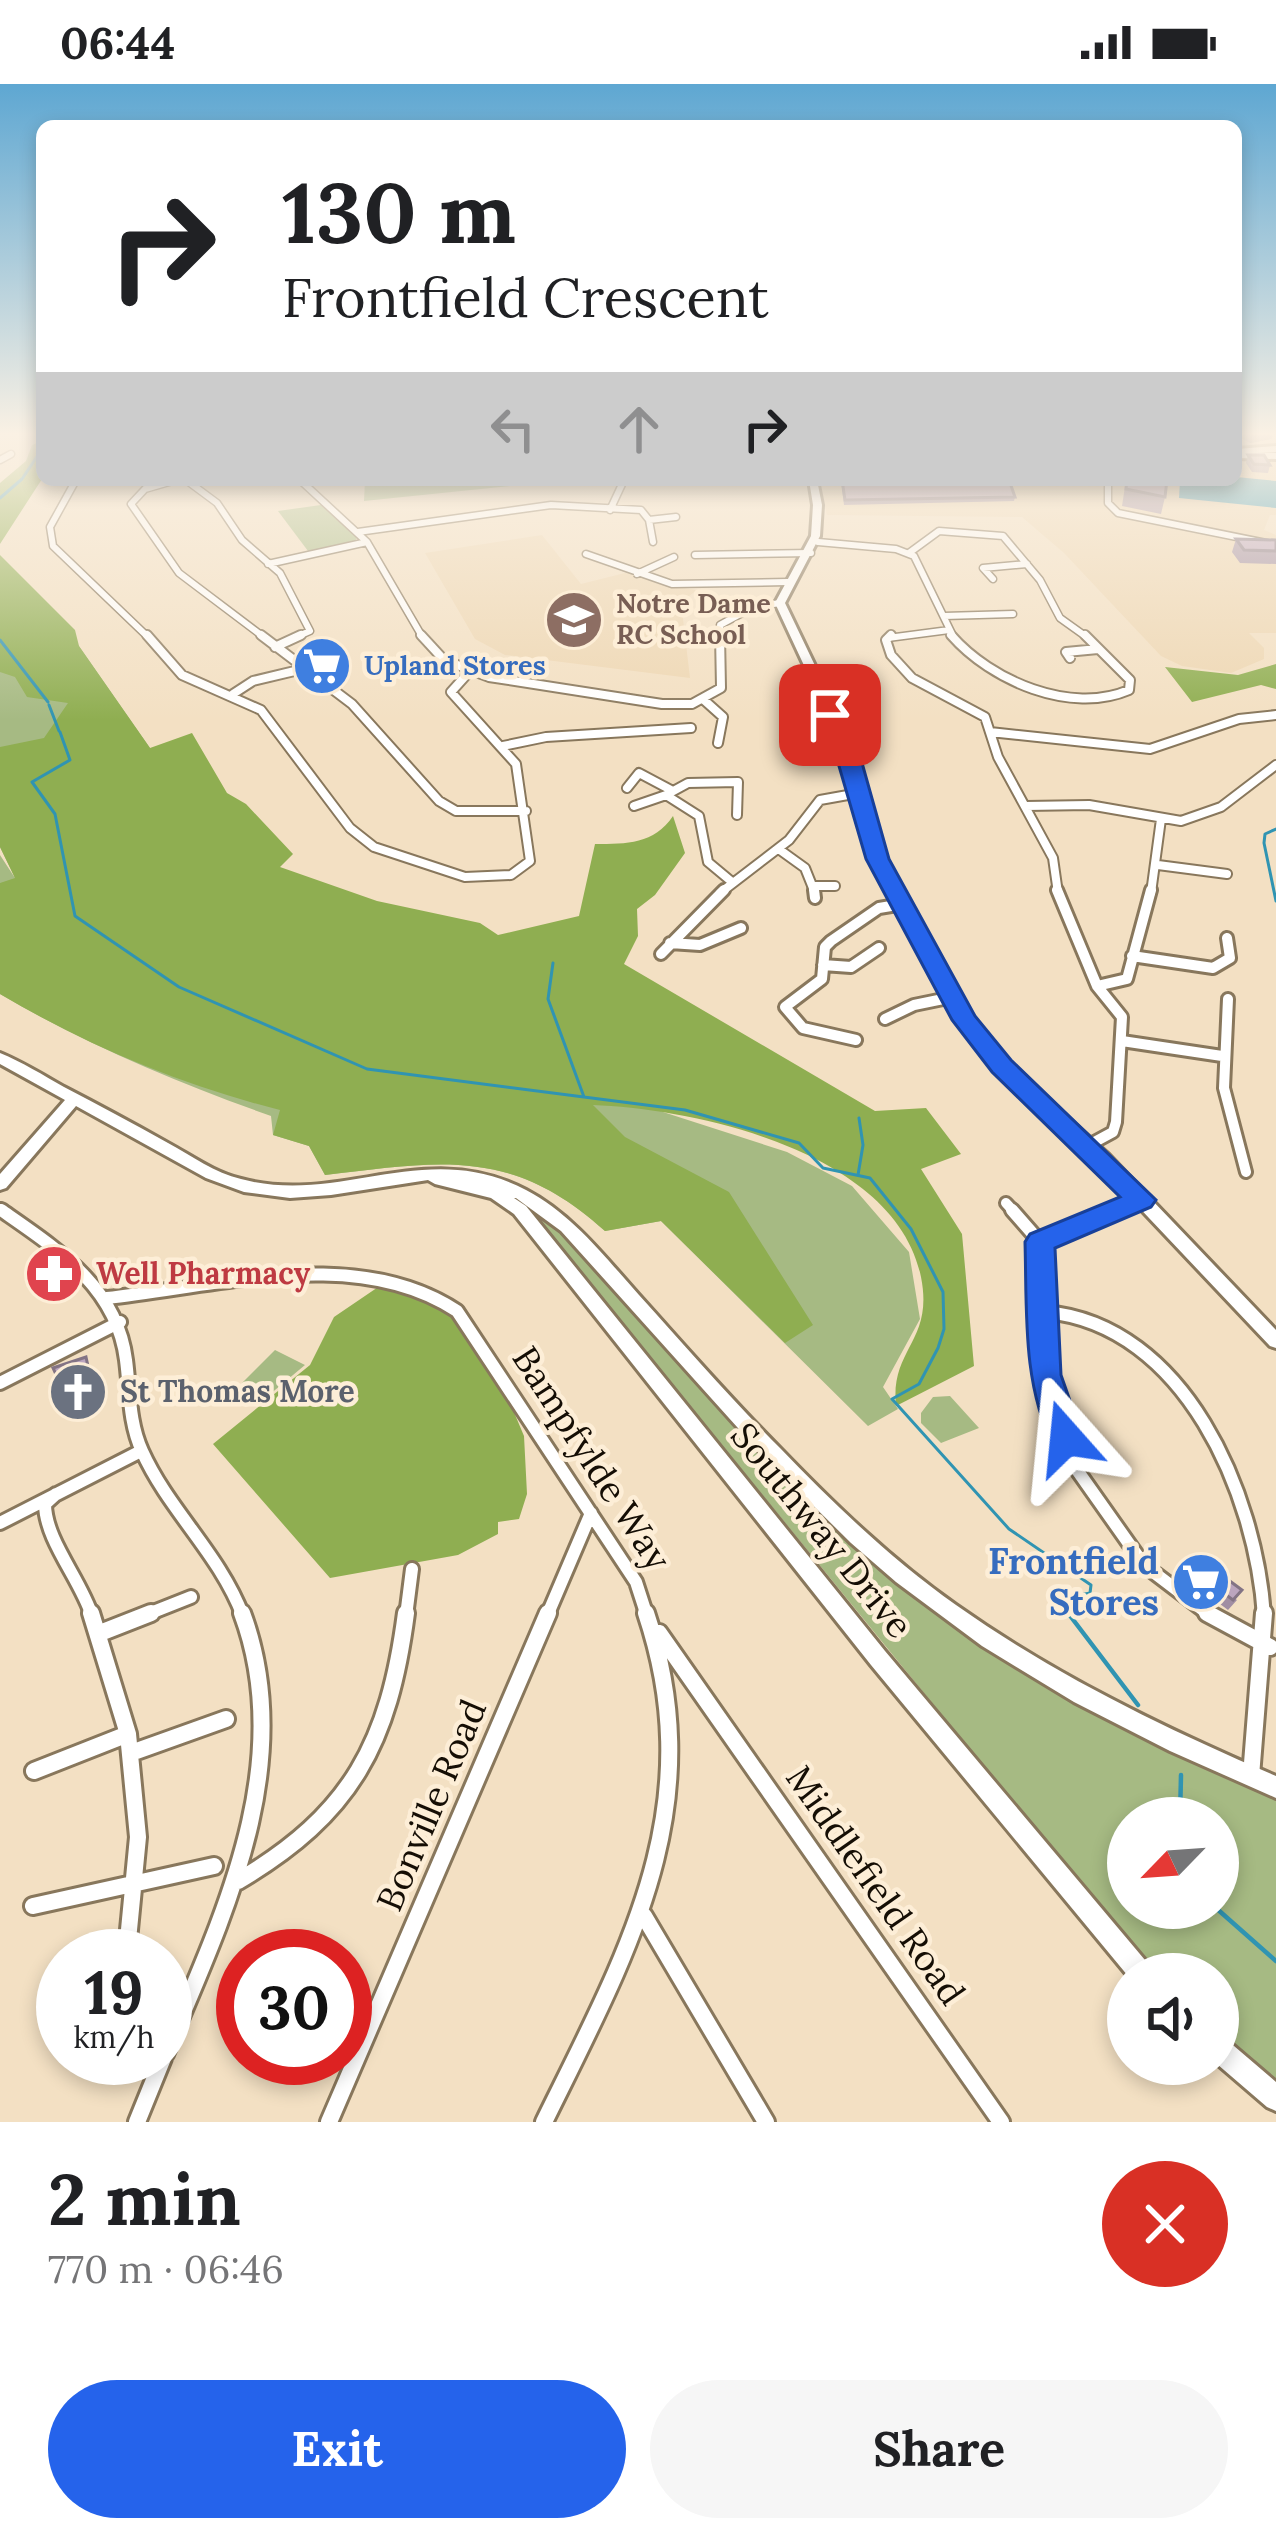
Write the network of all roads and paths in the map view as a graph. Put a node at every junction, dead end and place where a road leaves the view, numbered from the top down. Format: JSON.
{"nodes":[{"id":1,"x":50,"y":530,"type":"edge"},
{"id":2,"x":149,"y":530,"type":"edge"},
{"id":3,"x":235,"y":530,"type":"edge"},
{"id":4,"x":372,"y":530,"type":"edge"},
{"id":5,"x":650,"y":530,"type":"edge"},
{"id":6,"x":820,"y":530,"type":"edge"},
{"id":7,"x":1217,"y":530,"type":"edge"},
{"id":8,"x":358,"y":532,"type":"joint"},
{"id":9,"x":368,"y":542,"type":"junction"},
{"id":10,"x":652,"y":542,"type":"dead end"},
{"id":11,"x":818,"y":542,"type":"junction"},
{"id":12,"x":1276,"y":545,"type":"edge"},
{"id":13,"x":811,"y":553,"type":"junction"},
{"id":14,"x":909,"y":553,"type":"junction"},
{"id":15,"x":584,"y":554,"type":"dead end"},
{"id":16,"x":695,"y":555,"type":"dead end"},
{"id":17,"x":674,"y":557,"type":"dead end"},
{"id":18,"x":268,"y":564,"type":"junction"},
{"id":19,"x":1027,"y":564,"type":"junction"},
{"id":20,"x":637,"y":574,"type":"junction"},
{"id":21,"x":993,"y":579,"type":"dead end"},
{"id":22,"x":788,"y":581,"type":"junction"},
{"id":23,"x":780,"y":603,"type":"junction"},
{"id":24,"x":1013,"y":614,"type":"dead end"},
{"id":25,"x":944,"y":616,"type":"junction"},
{"id":26,"x":949,"y":630,"type":"junction"},
{"id":27,"x":274,"y":647,"type":"junction"},
{"id":28,"x":1098,"y":649,"type":"junction"},
{"id":29,"x":1066,"y":652,"type":"dead end"},
{"id":30,"x":303,"y":669,"type":"junction"},
{"id":31,"x":469,"y":672,"type":"junction"},
{"id":32,"x":233,"y":694,"type":"junction"},
{"id":33,"x":704,"y":700,"type":"junction"},
{"id":34,"x":1276,"y":715,"type":"edge"},
{"id":35,"x":691,"y":728,"type":"dead end"},
{"id":36,"x":990,"y":732,"type":"junction"},
{"id":37,"x":718,"y":742,"type":"dead end"},
{"id":38,"x":503,"y":746,"type":"junction"},
{"id":39,"x":1276,"y":765,"type":"edge"},
{"id":40,"x":627,"y":788,"type":"dead end"},
{"id":41,"x":669,"y":793,"type":"junction"},
{"id":42,"x":859,"y":793,"type":"junction"},
{"id":43,"x":634,"y":806,"type":"dead end"},
{"id":44,"x":1026,"y":806,"type":"junction"},
{"id":45,"x":526,"y":812,"type":"junction"},
{"id":46,"x":736,"y":815,"type":"dead end"},
{"id":47,"x":1161,"y":819,"type":"junction"},
{"id":48,"x":780,"y":850,"type":"junction"},
{"id":49,"x":1158,"y":865,"type":"junction"},
{"id":50,"x":1227,"y":874,"type":"dead end"},
{"id":51,"x":732,"y":882,"type":"junction"},
{"id":52,"x":836,"y":886,"type":"dead end"},
{"id":53,"x":903,"y":904,"type":"junction"},
{"id":54,"x":741,"y":928,"type":"dead end"},
{"id":55,"x":1227,"y":938,"type":"dead end"},
{"id":56,"x":670,"y":943,"type":"junction"},
{"id":57,"x":879,"y":948,"type":"dead end"},
{"id":58,"x":661,"y":953,"type":"dead end"},
{"id":59,"x":1132,"y":956,"type":"junction"},
{"id":60,"x":824,"y":965,"type":"junction"},
{"id":61,"x":1097,"y":986,"type":"junction"},
{"id":62,"x":953,"y":997,"type":"junction"},
{"id":63,"x":1228,"y":998,"type":"dead end"},
{"id":64,"x":886,"y":1001,"type":"dead end"},
{"id":65,"x":899,"y":1011,"type":"junction"},
{"id":66,"x":885,"y":1019,"type":"dead end"},
{"id":67,"x":847,"y":1040,"type":"dead end"},
{"id":68,"x":1122,"y":1041,"type":"junction"},
{"id":69,"x":1222,"y":1056,"type":"junction"},
{"id":70,"x":0,"y":1058,"type":"edge"},
{"id":71,"x":72,"y":1101,"type":"junction"},
{"id":72,"x":1089,"y":1145,"type":"junction"},
{"id":73,"x":7,"y":1166,"type":"edge"},
{"id":74,"x":1246,"y":1172,"type":"dead end"},
{"id":75,"x":419,"y":1175,"type":"junction"},
{"id":76,"x":0,"y":1184,"type":"edge"},
{"id":77,"x":1141,"y":1200,"type":"junction"},
{"id":78,"x":1006,"y":1202,"type":"dead end"},
{"id":79,"x":0,"y":1209,"type":"edge"},
{"id":80,"x":1040,"y":1242,"type":"junction"},
{"id":81,"x":107,"y":1298,"type":"junction"},
{"id":82,"x":1046,"y":1312,"type":"junction"},
{"id":83,"x":120,"y":1322,"type":"junction"},
{"id":84,"x":1276,"y":1341,"type":"edge"},
{"id":85,"x":0,"y":1383,"type":"edge"},
{"id":86,"x":142,"y":1451,"type":"junction"},
{"id":87,"x":56,"y":1494,"type":"junction"},
{"id":88,"x":591,"y":1513,"type":"junction"},
{"id":89,"x":0,"y":1522,"type":"edge"},
{"id":90,"x":412,"y":1569,"type":"dead end"},
{"id":91,"x":191,"y":1597,"type":"dead end"},
{"id":92,"x":654,"y":1625,"type":"junction"},
{"id":93,"x":100,"y":1633,"type":"junction"},
{"id":94,"x":1270,"y":1647,"type":"junction"},
{"id":95,"x":695,"y":1687,"type":"junction"},
{"id":96,"x":669,"y":1694,"type":"junction"},
{"id":97,"x":226,"y":1719,"type":"dead end"},
{"id":98,"x":128,"y":1734,"type":"junction"},
{"id":99,"x":131,"y":1753,"type":"junction"},
{"id":100,"x":34,"y":1771,"type":"dead end"},
{"id":101,"x":1251,"y":1776,"type":"junction"},
{"id":102,"x":1276,"y":1787,"type":"edge"},
{"id":103,"x":214,"y":1866,"type":"dead end"},
{"id":104,"x":238,"y":1881,"type":"junction"},
{"id":105,"x":133,"y":1883,"type":"junction"},
{"id":106,"x":33,"y":1906,"type":"dead end"},
{"id":107,"x":644,"y":1916,"type":"junction"},
{"id":108,"x":129,"y":1929,"type":"edge"},
{"id":109,"x":1124,"y":1953,"type":"edge"},
{"id":110,"x":192,"y":1990,"type":"edge"},
{"id":111,"x":1239,"y":2067,"type":"edge"},
{"id":112,"x":152,"y":2085,"type":"edge"},
{"id":113,"x":1276,"y":2098,"type":"edge"},
{"id":114,"x":137,"y":2122,"type":"edge"},
{"id":115,"x":329,"y":2122,"type":"edge"},
{"id":116,"x":544,"y":2122,"type":"edge"},
{"id":117,"x":766,"y":2122,"type":"edge"},
{"id":118,"x":1001,"y":2122,"type":"edge"}],
"edges":[{"from":1,"to":32,"type":"street"},
{"from":2,"to":27,"type":"street"},
{"from":3,"to":18,"type":"street"},
{"from":4,"to":8,"type":"street"},
{"from":5,"to":10,"type":"street"},
{"from":6,"to":11,"type":"street"},
{"from":7,"to":12,"type":"street"},
{"from":8,"to":9,"type":"street"},
{"from":9,"to":18,"type":"street"},
{"from":9,"to":31,"type":"street"},
{"from":11,"to":13,"type":"street"},
{"from":11,"to":14,"type":"street"},
{"from":13,"to":16,"type":"street"},
{"from":13,"to":22,"type":"street"},
{"from":14,"to":19,"type":"street"},
{"from":14,"to":25,"type":"street"},
{"from":15,"to":20,"type":"street"},
{"from":17,"to":20,"type":"street"},
{"from":18,"to":27,"type":"street"},
{"from":19,"to":21,"type":"street"},
{"from":19,"to":28,"type":"street"},
{"from":20,"to":22,"type":"street"},
{"from":22,"to":23,"type":"street"},
{"from":23,"to":33,"type":"street"},
{"from":23,"to":42,"type":"street"},
{"from":24,"to":25,"type":"street"},
{"from":25,"to":26,"type":"street"},
{"from":26,"to":28,"type":"street"},
{"from":26,"to":36,"type":"street"},
{"from":27,"to":30,"type":"street"},
{"from":28,"to":29,"type":"street"},
{"from":30,"to":32,"type":"street"},
{"from":30,"to":45,"type":"street"},
{"from":31,"to":33,"type":"street"},
{"from":31,"to":38,"type":"street"},
{"from":32,"to":45,"type":"street"},
{"from":33,"to":37,"type":"street"},
{"from":34,"to":36,"type":"street"},
{"from":35,"to":38,"type":"street"},
{"from":36,"to":44,"type":"street"},
{"from":38,"to":45,"type":"street"},
{"from":39,"to":47,"type":"street"},
{"from":40,"to":41,"type":"street"},
{"from":41,"to":43,"type":"street"},
{"from":41,"to":46,"type":"street"},
{"from":41,"to":51,"type":"street"},
{"from":42,"to":48,"type":"street"},
{"from":42,"to":53,"type":"street"},
{"from":44,"to":47,"type":"street"},
{"from":44,"to":61,"type":"street"},
{"from":47,"to":49,"type":"street"},
{"from":48,"to":51,"type":"street"},
{"from":48,"to":52,"type":"street"},
{"from":49,"to":50,"type":"street"},
{"from":49,"to":59,"type":"street"},
{"from":51,"to":56,"type":"street"},
{"from":53,"to":60,"type":"street"},
{"from":53,"to":62,"type":"street"},
{"from":54,"to":56,"type":"street"},
{"from":55,"to":59,"type":"street"},
{"from":56,"to":58,"type":"street"},
{"from":57,"to":60,"type":"street"},
{"from":59,"to":61,"type":"street"},
{"from":60,"to":67,"type":"street"},
{"from":61,"to":68,"type":"street"},
{"from":62,"to":65,"type":"street"},
{"from":62,"to":72,"type":"street"},
{"from":63,"to":69,"type":"street"},
{"from":64,"to":65,"type":"street"},
{"from":65,"to":66,"type":"street"},
{"from":68,"to":69,"type":"street"},
{"from":68,"to":72,"type":"street"},
{"from":69,"to":74,"type":"street"},
{"from":70,"to":71,"type":"street","name":"Southway Drive"},
{"from":71,"to":73,"type":"street"},
{"from":71,"to":75,"type":"street","name":"Southway Drive"},
{"from":72,"to":77,"type":"street"},
{"from":73,"to":76,"type":"street"},
{"from":75,"to":101,"type":"street","name":"Southway Drive"},
{"from":75,"to":109,"type":"street","name":"Southway Drive"},
{"from":77,"to":80,"type":"street"},
{"from":77,"to":84,"type":"street"},
{"from":78,"to":80,"type":"street"},
{"from":79,"to":81,"type":"street"},
{"from":80,"to":82,"type":"street"},
{"from":81,"to":83,"type":"street"},
{"from":81,"to":88,"type":"street","name":"Bampfylde Way"},
{"from":82,"to":94,"type":"street"},
{"from":82,"to":94,"type":"street"},
{"from":83,"to":85,"type":"street"},
{"from":83,"to":86,"type":"street"},
{"from":86,"to":87,"type":"street"},
{"from":86,"to":104,"type":"street"},
{"from":87,"to":89,"type":"street"},
{"from":87,"to":93,"type":"street"},
{"from":88,"to":92,"type":"street","name":"Bampfylde Way"},
{"from":88,"to":115,"type":"street","name":"Bonville Road"},
{"from":90,"to":104,"type":"street"},
{"from":91,"to":93,"type":"street"},
{"from":92,"to":95,"type":"street","name":"Middlefield Road"},
{"from":92,"to":96,"type":"street","name":"Bampfylde Way"},
{"from":93,"to":98,"type":"street"},
{"from":94,"to":101,"type":"street"},
{"from":95,"to":96,"type":"street"},
{"from":95,"to":118,"type":"street","name":"Middlefield Road"},
{"from":96,"to":107,"type":"street","name":"Bampfylde Way"},
{"from":97,"to":99,"type":"street"},
{"from":98,"to":99,"type":"street"},
{"from":98,"to":100,"type":"street"},
{"from":99,"to":105,"type":"street"},
{"from":101,"to":102,"type":"street","name":"Southway Drive"},
{"from":103,"to":105,"type":"street"},
{"from":104,"to":110,"type":"street"},
{"from":105,"to":106,"type":"street"},
{"from":105,"to":108,"type":"street"},
{"from":107,"to":116,"type":"street","name":"Bampfylde Way"},
{"from":107,"to":117,"type":"street"},
{"from":111,"to":113,"type":"street"},
{"from":112,"to":114,"type":"street"}]}
